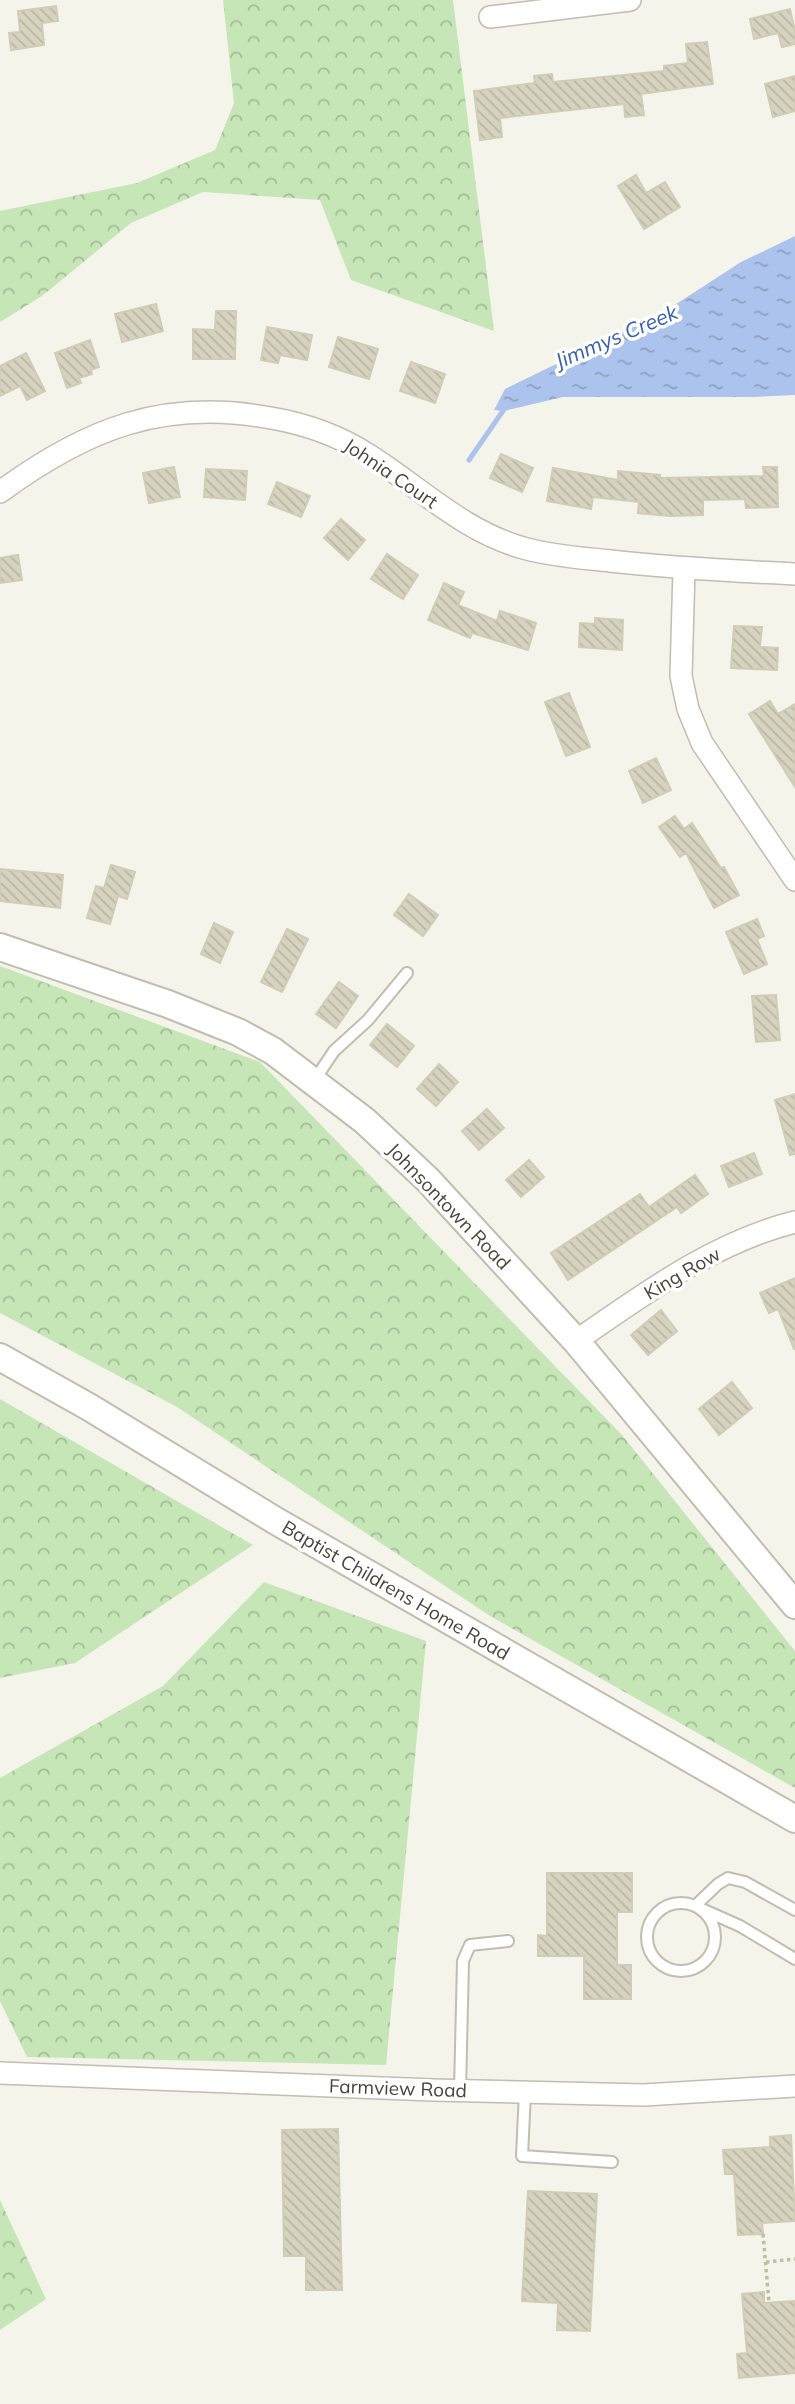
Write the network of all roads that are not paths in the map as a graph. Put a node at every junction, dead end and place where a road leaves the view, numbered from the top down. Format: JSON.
{"nodes":[{"id":1,"x":630,"y":0,"type":"edge"},
{"id":2,"x":490,"y":17,"type":"dead end"},
{"id":3,"x":0,"y":492,"type":"edge"},
{"id":4,"x":684,"y":569,"type":"junction"},
{"id":5,"x":795,"y":574,"type":"edge"},
{"id":6,"x":795,"y":880,"type":"edge"},
{"id":7,"x":0,"y":947,"type":"edge"},
{"id":8,"x":407,"y":973,"type":"dead end"},
{"id":9,"x":314,"y":1081,"type":"junction"},
{"id":10,"x":795,"y":1222,"type":"edge"},
{"id":11,"x":576,"y":1341,"type":"junction"},
{"id":12,"x":0,"y":1357,"type":"edge"},
{"id":13,"x":795,"y":1605,"type":"edge"},
{"id":14,"x":795,"y":1819,"type":"edge"},
{"id":15,"x":695,"y":1906,"type":"junction"},
{"id":16,"x":795,"y":1910,"type":"edge"},
{"id":17,"x":508,"y":1941,"type":"dead end"},
{"id":18,"x":795,"y":1959,"type":"edge"},
{"id":19,"x":0,"y":2073,"type":"edge"},
{"id":20,"x":795,"y":2086,"type":"edge"},
{"id":21,"x":460,"y":2091,"type":"junction"},
{"id":22,"x":525,"y":2092,"type":"junction"},
{"id":23,"x":612,"y":2162,"type":"dead end"}],
"edges":[{"from":1,"to":2,"type":"street"},
{"from":3,"to":4,"type":"street","name":"Johnia Court"},
{"from":4,"to":5,"type":"street","name":"Johnia Court"},
{"from":4,"to":6,"type":"street"},
{"from":7,"to":9,"type":"street","name":"Johnsontown Road"},
{"from":8,"to":9,"type":"lane"},
{"from":9,"to":11,"type":"street","name":"Johnsontown Road"},
{"from":10,"to":11,"type":"street","name":"King Row"},
{"from":11,"to":13,"type":"street","name":"Johnsontown Road"},
{"from":12,"to":14,"type":"street","name":"Baptist Childrens Home Road"},
{"from":15,"to":15,"type":"lane"},
{"from":15,"to":16,"type":"lane"},
{"from":15,"to":18,"type":"lane"},
{"from":17,"to":21,"type":"lane"},
{"from":19,"to":21,"type":"street","name":"Farmview Road"},
{"from":20,"to":22,"type":"street","name":"Farmview Road"},
{"from":21,"to":22,"type":"street","name":"Farmview Road"},
{"from":22,"to":23,"type":"lane"}]}
